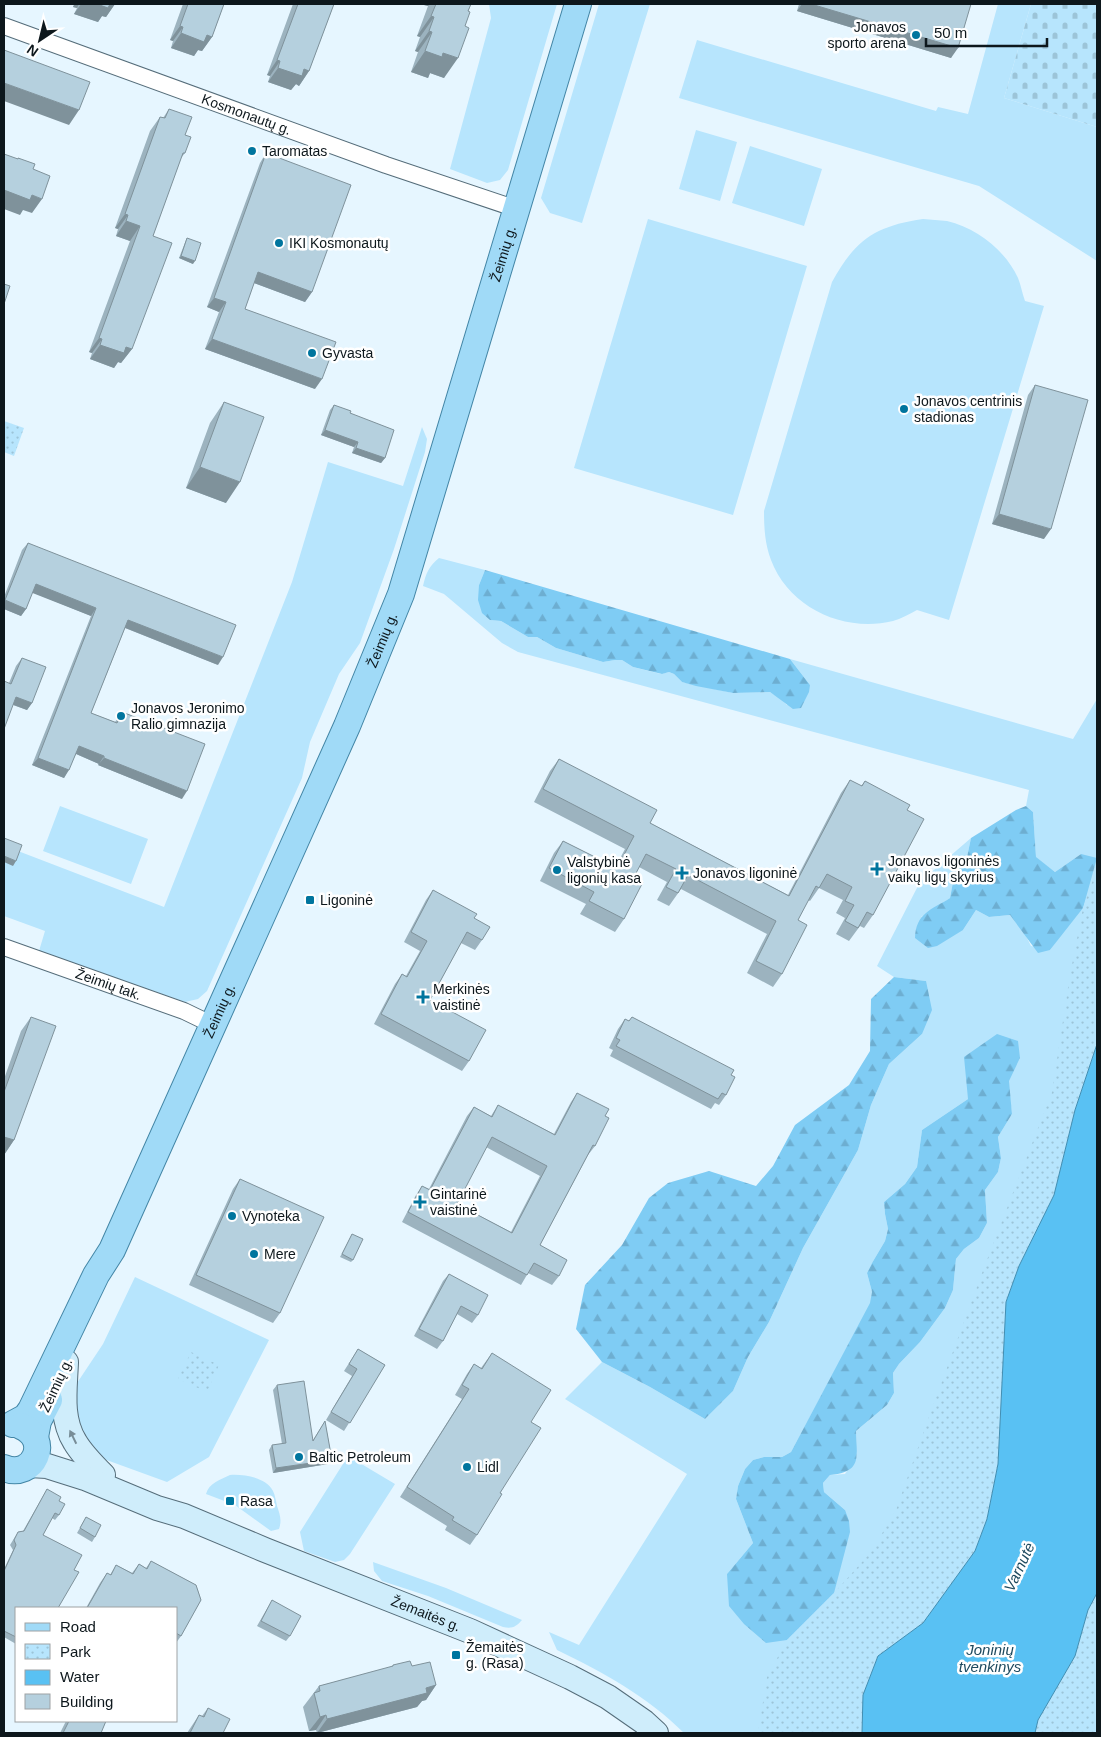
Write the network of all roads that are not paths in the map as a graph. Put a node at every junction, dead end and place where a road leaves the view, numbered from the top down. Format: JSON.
{"nodes":[{"id":1,"x":578,"y":4,"type":"edge"},
{"id":2,"x":4,"y":26,"type":"edge"},
{"id":3,"x":517,"y":209,"type":"junction"},
{"id":4,"x":4,"y":947,"type":"edge"},
{"id":5,"x":213,"y":1024,"type":"junction"},
{"id":6,"x":112,"y":1250,"type":"junction"},
{"id":7,"x":66,"y":1362,"type":"junction"},
{"id":8,"x":17,"y":1448,"type":"edge"},
{"id":9,"x":103,"y":1475,"type":"junction"},
{"id":10,"x":184,"y":1516,"type":"junction"},
{"id":11,"x":656,"y":1733,"type":"edge"}],
"edges":[{"from":1,"to":3,"type":"main road","name":"Žeimių g."},
{"from":2,"to":3,"type":"street","name":"Kosmonautų g."},
{"from":3,"to":5,"type":"main road","name":"Žeimių g."},
{"from":4,"to":5,"type":"street","name":"Žeimių tak."},
{"from":5,"to":6,"type":"main road","name":"Žeimių g."},
{"from":6,"to":7,"type":"main road","name":"Žeimių g."},
{"from":6,"to":8,"type":"main road","name":"Žeimių g."},
{"from":7,"to":8,"type":"main road","name":"Žeimių g."},
{"from":9,"to":7,"type":"main road","one_way":true},
{"from":8,"to":9,"type":"main road","name":"Žemaitės g."},
{"from":8,"to":10,"type":"main road","name":"Žemaitės g."},
{"from":9,"to":10,"type":"main road","name":"Žemaitės g."},
{"from":10,"to":11,"type":"main road","name":"Žemaitės g."}]}
